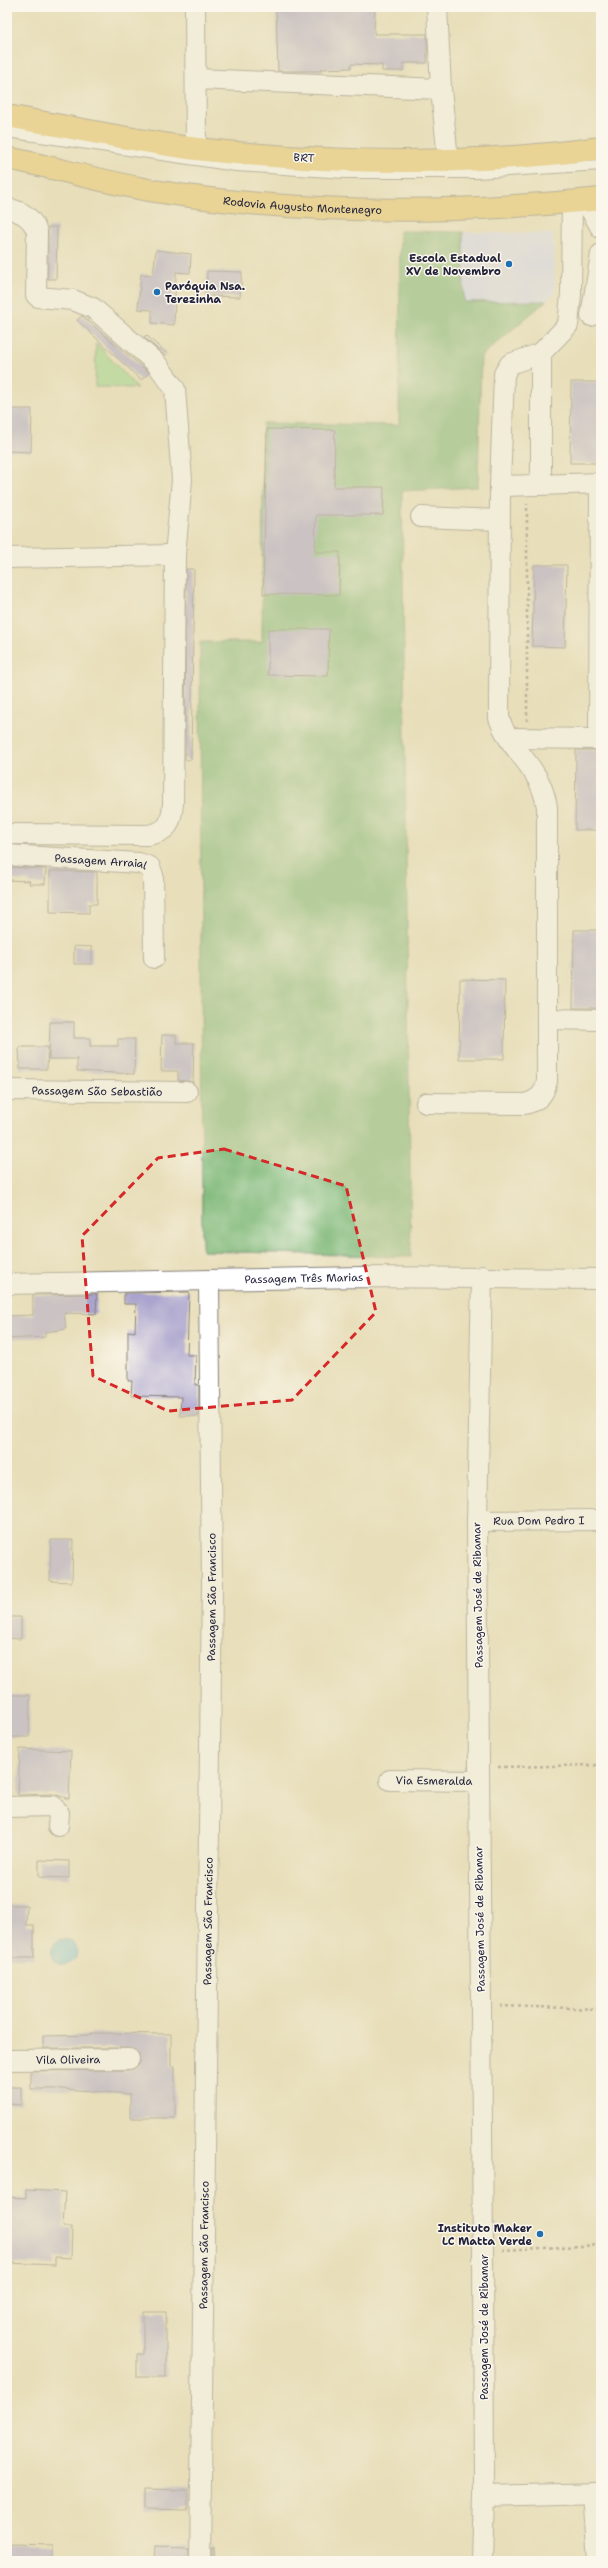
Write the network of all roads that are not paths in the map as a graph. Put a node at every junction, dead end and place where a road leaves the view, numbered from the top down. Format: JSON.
{"nodes":[{"id":1,"x":195,"y":7,"type":"edge"},
{"id":2,"x":437,"y":7,"type":"edge"},
{"id":3,"x":196,"y":79,"type":"junction"},
{"id":4,"x":440,"y":90,"type":"junction"},
{"id":5,"x":7,"y":116,"type":"edge"},
{"id":6,"x":7,"y":132,"type":"edge"},
{"id":7,"x":196,"y":148,"type":"junction"},
{"id":8,"x":601,"y":148,"type":"edge"},
{"id":9,"x":7,"y":158,"type":"edge"},
{"id":10,"x":448,"y":160,"type":"junction"},
{"id":11,"x":601,"y":165,"type":"edge"},
{"id":12,"x":586,"y":200,"type":"edge"},
{"id":13,"x":7,"y":208,"type":"edge"},
{"id":14,"x":601,"y":228,"type":"edge"},
{"id":15,"x":601,"y":254,"type":"edge"},
{"id":16,"x":596,"y":313,"type":"edge"},
{"id":17,"x":568,"y":325,"type":"junction"},
{"id":18,"x":541,"y":353,"type":"junction"},
{"id":19,"x":600,"y":483,"type":"edge"},
{"id":20,"x":534,"y":485,"type":"junction"},
{"id":21,"x":500,"y":486,"type":"junction"},
{"id":22,"x":421,"y":517,"type":"dead end"},
{"id":23,"x":499,"y":520,"type":"junction"},
{"id":24,"x":175,"y":555,"type":"junction"},
{"id":25,"x":7,"y":558,"type":"edge"},
{"id":26,"x":509,"y":738,"type":"junction"},
{"id":27,"x":600,"y":738,"type":"edge"},
{"id":28,"x":7,"y":834,"type":"edge"},
{"id":29,"x":7,"y":855,"type":"edge"},
{"id":30,"x":154,"y":958,"type":"dead end"},
{"id":31,"x":549,"y":1020,"type":"junction"},
{"id":32,"x":601,"y":1020,"type":"edge"},
{"id":33,"x":7,"y":1090,"type":"edge"},
{"id":34,"x":187,"y":1092,"type":"dead end"},
{"id":35,"x":426,"y":1103,"type":"dead end"},
{"id":36,"x":482,"y":1276,"type":"junction"},
{"id":37,"x":601,"y":1279,"type":"edge"},
{"id":38,"x":209,"y":1282,"type":"junction"},
{"id":39,"x":7,"y":1284,"type":"edge"},
{"id":40,"x":601,"y":1520,"type":"edge"},
{"id":41,"x":477,"y":1521,"type":"junction"},
{"id":42,"x":479,"y":1774,"type":"junction"},
{"id":43,"x":390,"y":1780,"type":"dead end"},
{"id":44,"x":7,"y":1806,"type":"edge"},
{"id":45,"x":58,"y":1826,"type":"dead end"},
{"id":46,"x":130,"y":2059,"type":"dead end"},
{"id":47,"x":7,"y":2060,"type":"edge"},
{"id":48,"x":597,"y":2493,"type":"edge"},
{"id":49,"x":484,"y":2496,"type":"junction"},
{"id":50,"x":200,"y":2561,"type":"edge"},
{"id":51,"x":482,"y":2561,"type":"edge"},
{"id":52,"x":598,"y":2561,"type":"edge"}],
"edges":[{"from":1,"to":3,"type":"street"},
{"from":2,"to":4,"type":"street"},
{"from":3,"to":4,"type":"street"},
{"from":3,"to":7,"type":"street"},
{"from":4,"to":10,"type":"street"},
{"from":5,"to":7,"type":"main road"},
{"from":6,"to":11,"type":"lane","name":"BRT"},
{"from":7,"to":10,"type":"main road"},
{"from":8,"to":10,"type":"main road"},
{"from":9,"to":12,"type":"main road","name":"Rodovia Augusto Montenegro"},
{"from":12,"to":14,"type":"street"},
{"from":12,"to":17,"type":"street"},
{"from":13,"to":24,"type":"street"},
{"from":15,"to":16,"type":"street"},
{"from":16,"to":17,"type":"street"},
{"from":17,"to":18,"type":"street"},
{"from":18,"to":20,"type":"street"},
{"from":18,"to":21,"type":"street"},
{"from":19,"to":20,"type":"street"},
{"from":19,"to":27,"type":"street"},
{"from":20,"to":21,"type":"street"},
{"from":21,"to":23,"type":"street"},
{"from":22,"to":23,"type":"street"},
{"from":23,"to":26,"type":"street"},
{"from":24,"to":25,"type":"street"},
{"from":24,"to":28,"type":"street"},
{"from":26,"to":27,"type":"street"},
{"from":26,"to":31,"type":"street"},
{"from":29,"to":30,"type":"street","name":"Passagem Arraial"},
{"from":31,"to":32,"type":"street"},
{"from":31,"to":35,"type":"street"},
{"from":33,"to":34,"type":"street","name":"Passagem São Sebastião"},
{"from":36,"to":37,"type":"street","name":"Passagem Três Marias"},
{"from":36,"to":38,"type":"street","name":"Passagem Três Marias"},
{"from":36,"to":41,"type":"street","name":"Passagem José de Ribamar"},
{"from":38,"to":39,"type":"street","name":"Passagem Três Marias"},
{"from":38,"to":50,"type":"street","name":"Passagem São Francisco"},
{"from":40,"to":41,"type":"street","name":"Rua Dom Pedro I"},
{"from":41,"to":42,"type":"street","name":"Passagem José de Ribamar"},
{"from":42,"to":43,"type":"street","name":"Via Esmeralda"},
{"from":42,"to":49,"type":"street","name":"Passagem José de Ribamar"},
{"from":44,"to":45,"type":"street"},
{"from":46,"to":47,"type":"street","name":"Vila Oliveira"},
{"from":48,"to":49,"type":"street"},
{"from":48,"to":52,"type":"street"},
{"from":49,"to":51,"type":"street","name":"Passagem José de Ribamar"}]}
